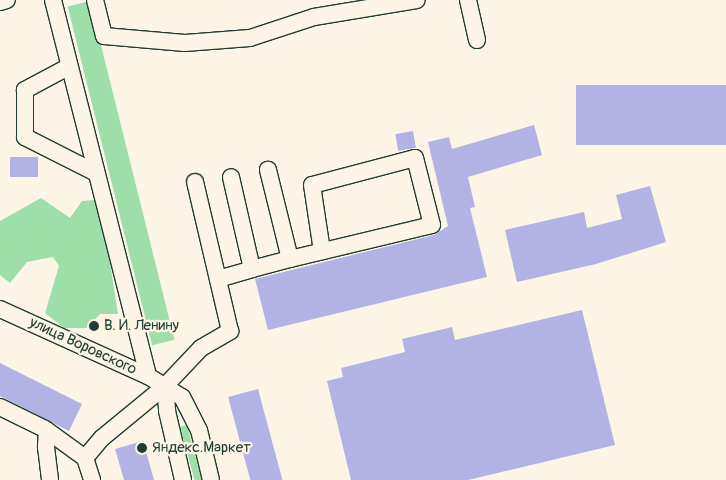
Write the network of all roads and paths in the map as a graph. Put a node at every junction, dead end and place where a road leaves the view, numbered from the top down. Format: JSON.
{"nodes":[{"id":1,"x":7,"y":0,"type":"edge"},
{"id":2,"x":53,"y":0,"type":"edge"},
{"id":3,"x":95,"y":0,"type":"edge"},
{"id":4,"x":417,"y":0,"type":"edge"},
{"id":5,"x":468,"y":0,"type":"edge"},
{"id":6,"x":0,"y":2,"type":"edge"},
{"id":7,"x":477,"y":40,"type":"dead end"},
{"id":8,"x":68,"y":67,"type":"junction"},
{"id":9,"x":268,"y":170,"type":"dead end"},
{"id":10,"x":96,"y":173,"type":"junction"},
{"id":11,"x":231,"y":177,"type":"dead end"},
{"id":12,"x":194,"y":182,"type":"dead end"},
{"id":13,"x":322,"y":251,"type":"junction"},
{"id":14,"x":290,"y":259,"type":"junction"},
{"id":15,"x":252,"y":269,"type":"junction"},
{"id":16,"x":218,"y":279,"type":"junction"},
{"id":17,"x":0,"y":308,"type":"edge"},
{"id":18,"x":148,"y":376,"type":"junction"},
{"id":19,"x":165,"y":386,"type":"junction"},
{"id":20,"x":0,"y":407,"type":"edge"},
{"id":21,"x":47,"y":431,"type":"junction"},
{"id":22,"x":85,"y":458,"type":"junction"},
{"id":23,"x":50,"y":480,"type":"edge"},
{"id":24,"x":92,"y":480,"type":"edge"},
{"id":25,"x":183,"y":480,"type":"edge"},
{"id":26,"x":211,"y":480,"type":"edge"}],
"edges":[{"from":1,"to":6,"type":"street"},
{"from":2,"to":8,"type":"street"},
{"from":3,"to":4,"type":"street"},
{"from":5,"to":7,"type":"street"},
{"from":8,"to":10,"type":"street"},
{"from":8,"to":10,"type":"street"},
{"from":9,"to":14,"type":"street"},
{"from":10,"to":18,"type":"street"},
{"from":11,"to":15,"type":"street"},
{"from":12,"to":16,"type":"street"},
{"from":13,"to":13,"type":"street"},
{"from":13,"to":14,"type":"street"},
{"from":14,"to":15,"type":"street"},
{"from":15,"to":16,"type":"street"},
{"from":16,"to":19,"type":"street"},
{"from":17,"to":18,"type":"street","name":"улица Воровского"},
{"from":18,"to":19,"type":"street","name":"улица Воровского"},
{"from":19,"to":22,"type":"street"},
{"from":19,"to":25,"type":"street"},
{"from":19,"to":26,"type":"street","name":"улица Воровского"},
{"from":20,"to":21,"type":"street"},
{"from":21,"to":22,"type":"street"},
{"from":21,"to":23,"type":"street"},
{"from":22,"to":24,"type":"street"}]}
